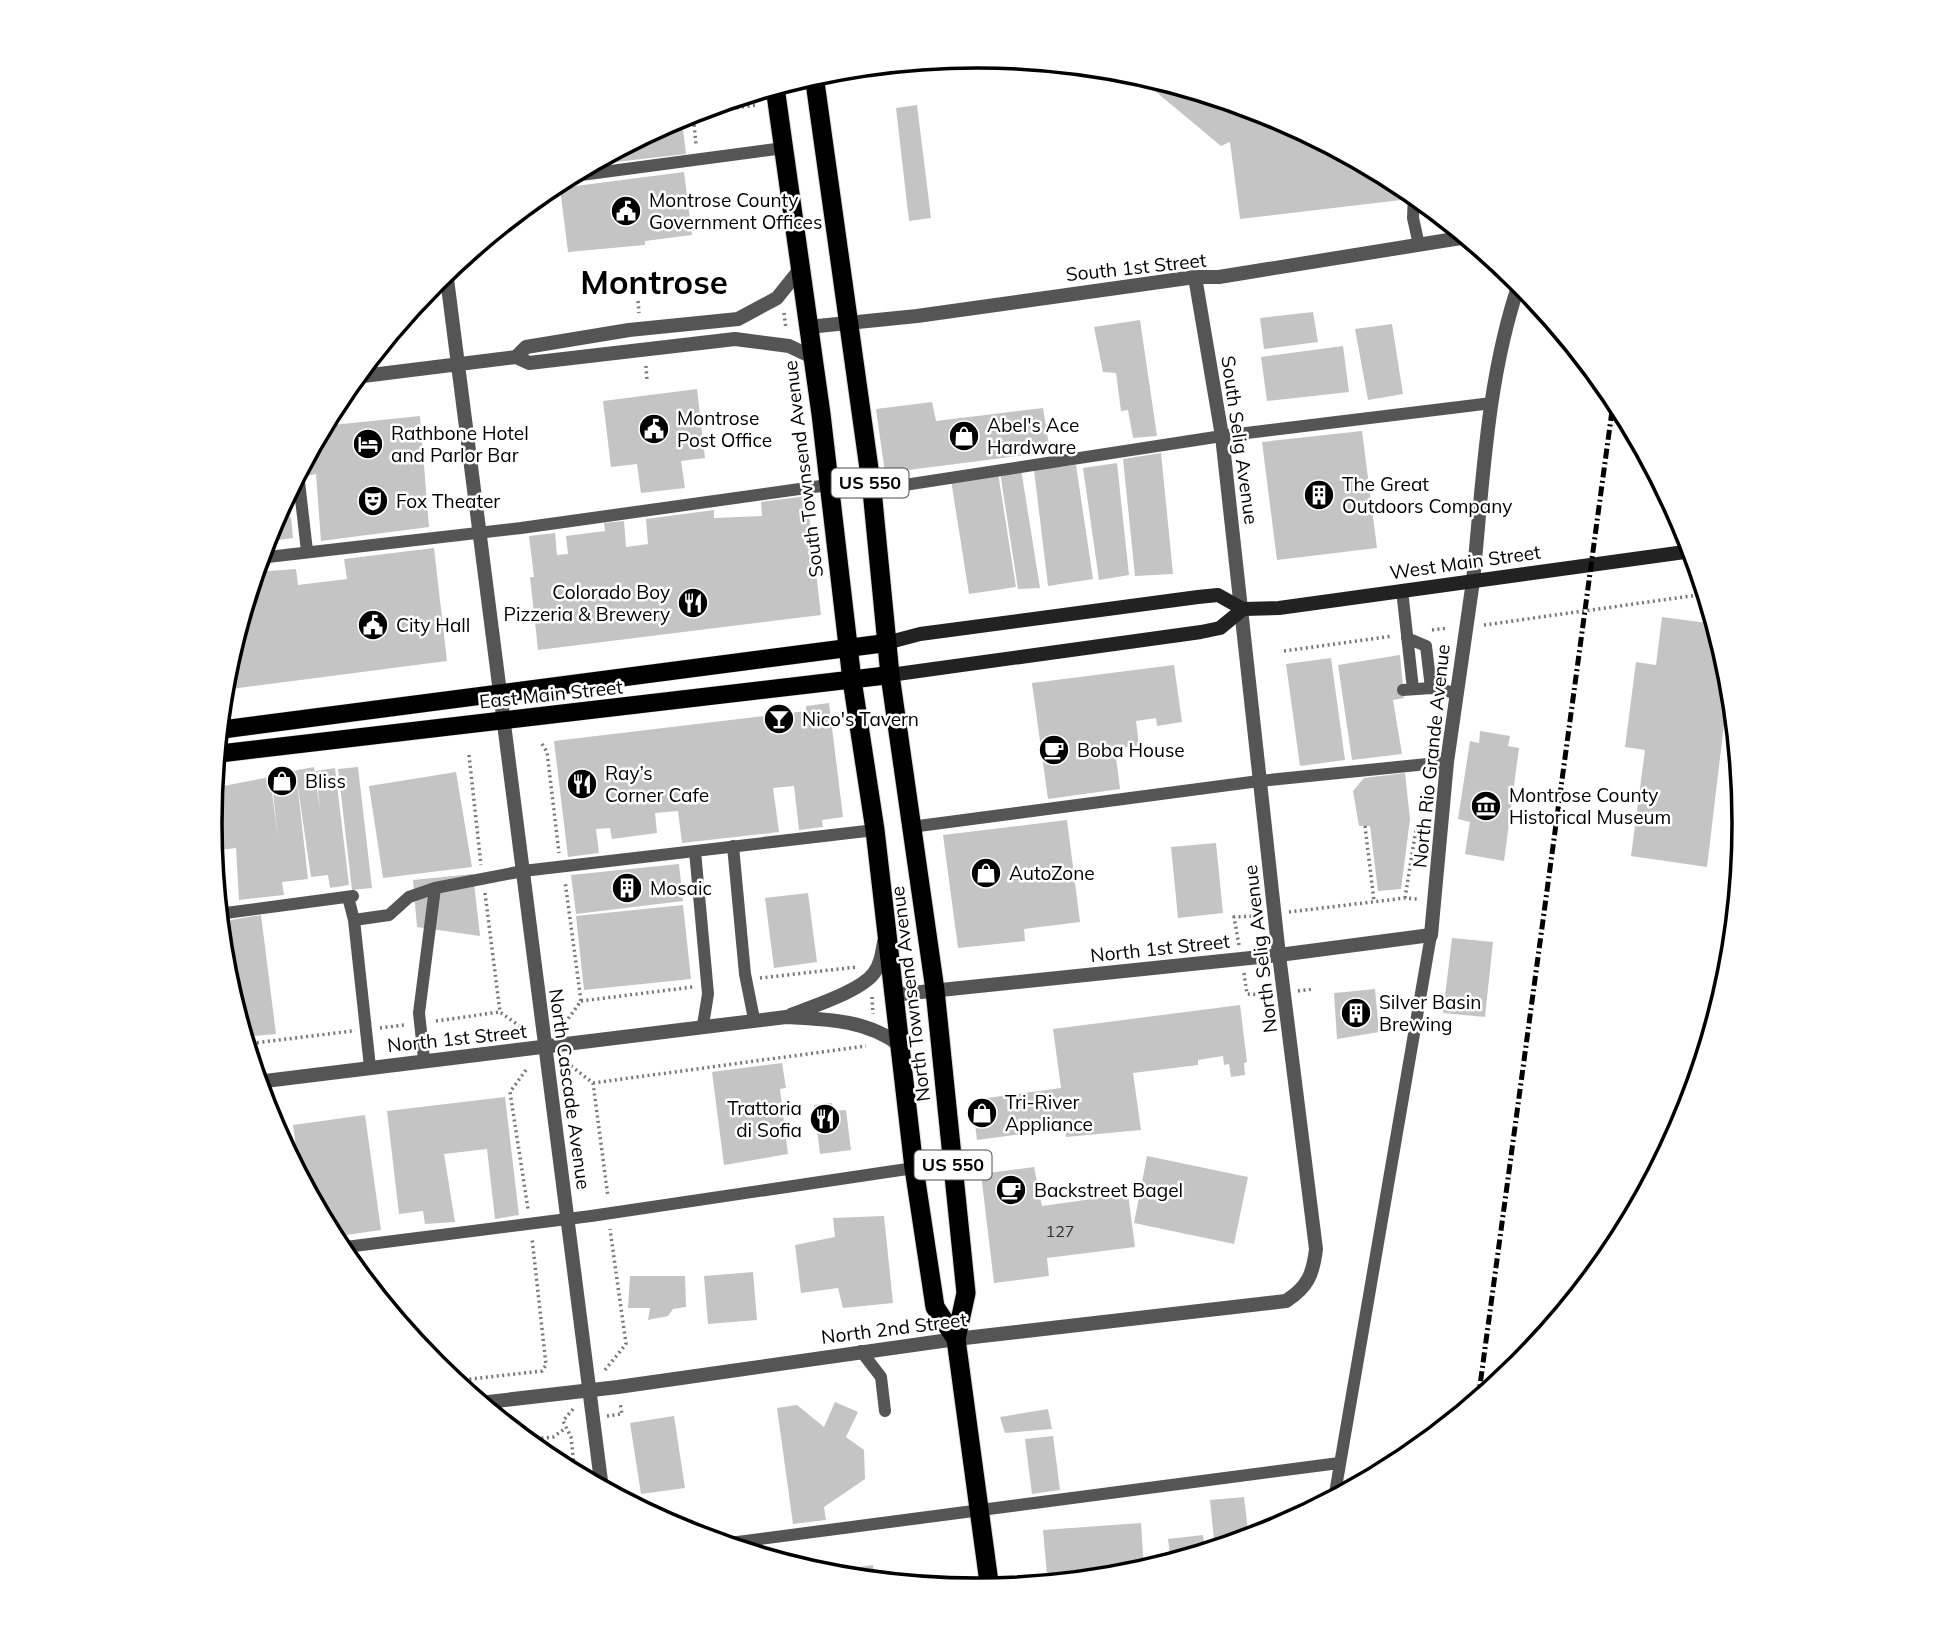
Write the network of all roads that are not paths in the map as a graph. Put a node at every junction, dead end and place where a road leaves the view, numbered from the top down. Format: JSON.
{"nodes":[{"id":1,"x":815,"y":86,"type":"edge"},
{"id":2,"x":776,"y":96,"type":"edge"},
{"id":3,"x":784,"y":148,"type":"junction"},
{"id":4,"x":592,"y":173,"type":"edge"},
{"id":5,"x":1413,"y":208,"type":"edge"},
{"id":6,"x":1455,"y":239,"type":"edge"},
{"id":7,"x":1419,"y":245,"type":"junction"},
{"id":8,"x":801,"y":268,"type":"junction"},
{"id":9,"x":1195,"y":277,"type":"junction"},
{"id":10,"x":448,"y":285,"type":"edge"},
{"id":11,"x":1516,"y":294,"type":"edge"},
{"id":12,"x":846,"y":323,"type":"junction"},
{"id":13,"x":808,"y":327,"type":"junction"},
{"id":14,"x":516,"y":357,"type":"junction"},
{"id":15,"x":812,"y":357,"type":"junction"},
{"id":16,"x":458,"y":365,"type":"junction"},
{"id":17,"x":370,"y":375,"type":"edge"},
{"id":18,"x":1492,"y":403,"type":"junction"},
{"id":19,"x":1222,"y":436,"type":"junction"},
{"id":20,"x":828,"y":485,"type":"junction"},
{"id":21,"x":300,"y":489,"type":"edge"},
{"id":22,"x":872,"y":490,"type":"junction"},
{"id":23,"x":482,"y":532,"type":"junction"},
{"id":24,"x":307,"y":551,"type":"junction"},
{"id":25,"x":1682,"y":552,"type":"edge"},
{"id":26,"x":271,"y":556,"type":"edge"},
{"id":27,"x":1473,"y":581,"type":"junction"},
{"id":28,"x":1402,"y":590,"type":"junction"},
{"id":29,"x":1242,"y":609,"type":"junction"},
{"id":30,"x":1407,"y":636,"type":"junction"},
{"id":31,"x":886,"y":643,"type":"junction"},
{"id":32,"x":848,"y":650,"type":"junction"},
{"id":33,"x":890,"y":675,"type":"junction"},
{"id":34,"x":852,"y":680,"type":"junction"},
{"id":35,"x":1431,"y":688,"type":"junction"},
{"id":36,"x":1456,"y":693,"type":"junction"},
{"id":37,"x":500,"y":694,"type":"junction"},
{"id":38,"x":504,"y":721,"type":"junction"},
{"id":39,"x":228,"y":729,"type":"edge"},
{"id":40,"x":225,"y":753,"type":"edge"},
{"id":41,"x":1447,"y":762,"type":"junction"},
{"id":42,"x":1259,"y":781,"type":"junction"},
{"id":43,"x":911,"y":827,"type":"junction"},
{"id":44,"x":875,"y":830,"type":"junction"},
{"id":45,"x":733,"y":846,"type":"junction"},
{"id":46,"x":695,"y":851,"type":"junction"},
{"id":47,"x":523,"y":871,"type":"junction"},
{"id":48,"x":435,"y":888,"type":"junction"},
{"id":49,"x":227,"y":913,"type":"edge"},
{"id":50,"x":354,"y":920,"type":"junction"},
{"id":51,"x":886,"y":936,"type":"junction"},
{"id":52,"x":1431,"y":936,"type":"junction"},
{"id":53,"x":1279,"y":955,"type":"junction"},
{"id":54,"x":935,"y":990,"type":"junction"},
{"id":55,"x":892,"y":995,"type":"junction"},
{"id":56,"x":786,"y":1017,"type":"junction"},
{"id":57,"x":754,"y":1019,"type":"junction"},
{"id":58,"x":703,"y":1025,"type":"junction"},
{"id":59,"x":901,"y":1046,"type":"junction"},
{"id":60,"x":544,"y":1048,"type":"junction"},
{"id":61,"x":424,"y":1059,"type":"junction"},
{"id":62,"x":370,"y":1067,"type":"junction"},
{"id":63,"x":267,"y":1081,"type":"edge"},
{"id":64,"x":914,"y":1168,"type":"junction"},
{"id":65,"x":568,"y":1219,"type":"junction"},
{"id":66,"x":351,"y":1246,"type":"edge"},
{"id":67,"x":1309,"y":1282,"type":"joint"},
{"id":68,"x":956,"y":1339,"type":"junction"},
{"id":69,"x":861,"y":1351,"type":"junction"},
{"id":70,"x":589,"y":1390,"type":"junction"},
{"id":71,"x":491,"y":1402,"type":"edge"},
{"id":72,"x":885,"y":1411,"type":"dead end"},
{"id":73,"x":1339,"y":1463,"type":"junction"},
{"id":74,"x":601,"y":1479,"type":"edge"},
{"id":75,"x":1336,"y":1488,"type":"edge"},
{"id":76,"x":980,"y":1509,"type":"junction"},
{"id":77,"x":742,"y":1541,"type":"edge"},
{"id":78,"x":989,"y":1579,"type":"edge"}],
"edges":[{"from":1,"to":12,"type":"highway","number":"US 550"},
{"from":2,"to":3,"type":"highway","name":"South Townsend Avenue","number":"US 550"},
{"from":3,"to":4,"type":"lane"},
{"from":3,"to":8,"type":"highway","name":"South Townsend Avenue","number":"US 550"},
{"from":5,"to":7,"type":"lane"},
{"from":6,"to":7,"type":"street","name":"South 1st Street"},
{"from":7,"to":9,"type":"street","name":"South 1st Street"},
{"from":8,"to":13,"type":"highway","name":"South Townsend Avenue","number":"US 550"},
{"from":8,"to":14,"type":"street"},
{"from":9,"to":12,"type":"street","name":"South 1st Street"},
{"from":9,"to":19,"type":"street","name":"South Selig Avenue"},
{"from":10,"to":16,"type":"street","name":"North Cascade Avenue"},
{"from":11,"to":18,"type":"street","name":"North Rio Grande Avenue"},
{"from":12,"to":13,"type":"street","name":"South 1st Street"},
{"from":12,"to":22,"type":"highway","number":"US 550"},
{"from":13,"to":15,"type":"highway","name":"South Townsend Avenue","number":"US 550"},
{"from":14,"to":15,"type":"street"},
{"from":14,"to":16,"type":"street"},
{"from":15,"to":20,"type":"highway","name":"South Townsend Avenue","number":"US 550"},
{"from":16,"to":17,"type":"street"},
{"from":16,"to":23,"type":"street","name":"North Cascade Avenue"},
{"from":18,"to":19,"type":"lane"},
{"from":18,"to":27,"type":"street","name":"North Rio Grande Avenue"},
{"from":19,"to":22,"type":"lane"},
{"from":19,"to":29,"type":"street","name":"South Selig Avenue"},
{"from":20,"to":23,"type":"lane"},
{"from":20,"to":32,"type":"highway","name":"South Townsend Avenue","number":"US 550"},
{"from":21,"to":24,"type":"lane"},
{"from":22,"to":31,"type":"highway","number":"US 550"},
{"from":23,"to":24,"type":"lane"},
{"from":23,"to":37,"type":"street","name":"North Cascade Avenue"},
{"from":24,"to":26,"type":"lane"},
{"from":25,"to":27,"type":"main road","name":"West Main Street"},
{"from":27,"to":28,"type":"main road","name":"West Main Street"},
{"from":27,"to":36,"type":"street","name":"North Rio Grande Avenue"},
{"from":28,"to":29,"type":"main road","name":"West Main Street"},
{"from":28,"to":30,"type":"lane"},
{"from":29,"to":31,"type":"main road","name":"West Main Street"},
{"from":29,"to":33,"type":"main road"},
{"from":29,"to":42,"type":"street","name":"North Selig Avenue"},
{"from":30,"to":35,"type":"lane"},
{"from":30,"to":35,"type":"lane"},
{"from":31,"to":32,"type":"main road","name":"East Main Street"},
{"from":31,"to":33,"type":"highway","name":"North Townsend Avenue","number":"US 550"},
{"from":32,"to":34,"type":"highway","name":"South Townsend Avenue","number":"US 550"},
{"from":32,"to":37,"type":"main road","name":"East Main Street"},
{"from":33,"to":34,"type":"main road","name":"East Main Street"},
{"from":33,"to":43,"type":"highway","name":"North Townsend Avenue","number":"US 550"},
{"from":34,"to":38,"type":"main road","name":"East Main Street"},
{"from":34,"to":44,"type":"highway","name":"North Townsend Avenue","number":"US 550"},
{"from":35,"to":36,"type":"lane"},
{"from":36,"to":41,"type":"street","name":"North Rio Grande Avenue"},
{"from":37,"to":38,"type":"street","name":"North Cascade Avenue"},
{"from":37,"to":39,"type":"main road","name":"East Main Street"},
{"from":38,"to":40,"type":"main road","name":"East Main Street"},
{"from":38,"to":47,"type":"street","name":"North Cascade Avenue"},
{"from":41,"to":42,"type":"lane"},
{"from":41,"to":52,"type":"street","name":"North Rio Grande Avenue"},
{"from":42,"to":43,"type":"lane"},
{"from":42,"to":53,"type":"street","name":"North Selig Avenue"},
{"from":43,"to":54,"type":"highway","name":"North Townsend Avenue","number":"US 550"},
{"from":44,"to":45,"type":"lane"},
{"from":44,"to":51,"type":"highway","name":"North Townsend Avenue","number":"US 550"},
{"from":45,"to":46,"type":"lane"},
{"from":45,"to":57,"type":"lane"},
{"from":46,"to":47,"type":"lane"},
{"from":46,"to":58,"type":"lane"},
{"from":47,"to":48,"type":"lane"},
{"from":47,"to":60,"type":"street","name":"North Cascade Avenue"},
{"from":48,"to":50,"type":"lane"},
{"from":48,"to":61,"type":"lane"},
{"from":49,"to":50,"type":"lane"},
{"from":50,"to":62,"type":"lane"},
{"from":51,"to":55,"type":"highway","name":"North Townsend Avenue","number":"US 550"},
{"from":51,"to":56,"type":"street","name":"North 1st Street"},
{"from":52,"to":53,"type":"street","name":"North 1st Street"},
{"from":52,"to":73,"type":"lane"},
{"from":53,"to":54,"type":"street","name":"North 1st Street"},
{"from":53,"to":67,"type":"street","name":"North Selig Avenue"},
{"from":54,"to":55,"type":"street","name":"North 1st Street"},
{"from":54,"to":68,"type":"highway","name":"North Townsend Avenue","number":"US 550"},
{"from":55,"to":59,"type":"highway","name":"North Townsend Avenue","number":"US 550"},
{"from":56,"to":57,"type":"street","name":"North 1st Street"},
{"from":56,"to":59,"type":"street","name":"North 1st Street"},
{"from":57,"to":58,"type":"street","name":"North 1st Street"},
{"from":58,"to":60,"type":"street","name":"North 1st Street"},
{"from":59,"to":64,"type":"highway","name":"North Townsend Avenue","number":"US 550"},
{"from":60,"to":61,"type":"street","name":"North 1st Street"},
{"from":60,"to":65,"type":"street","name":"North Cascade Avenue"},
{"from":61,"to":62,"type":"street","name":"North 1st Street"},
{"from":62,"to":63,"type":"street","name":"North 1st Street"},
{"from":64,"to":65,"type":"lane"},
{"from":64,"to":68,"type":"highway","name":"North Townsend Avenue","number":"US 550"},
{"from":65,"to":66,"type":"lane"},
{"from":65,"to":70,"type":"street","name":"North Cascade Avenue"},
{"from":67,"to":68,"type":"street","name":"North 2nd Street"},
{"from":68,"to":69,"type":"street","name":"North 2nd Street"},
{"from":68,"to":76,"type":"highway","name":"North Townsend Avenue","number":"US 550"},
{"from":69,"to":70,"type":"street","name":"North 2nd Street"},
{"from":69,"to":72,"type":"lane"},
{"from":70,"to":71,"type":"street","name":"North 2nd Street"},
{"from":70,"to":74,"type":"street","name":"North Cascade Avenue"},
{"from":73,"to":75,"type":"lane"},
{"from":73,"to":76,"type":"lane"},
{"from":76,"to":77,"type":"lane"},
{"from":76,"to":78,"type":"highway","name":"North Townsend Avenue","number":"US 550"}]}
